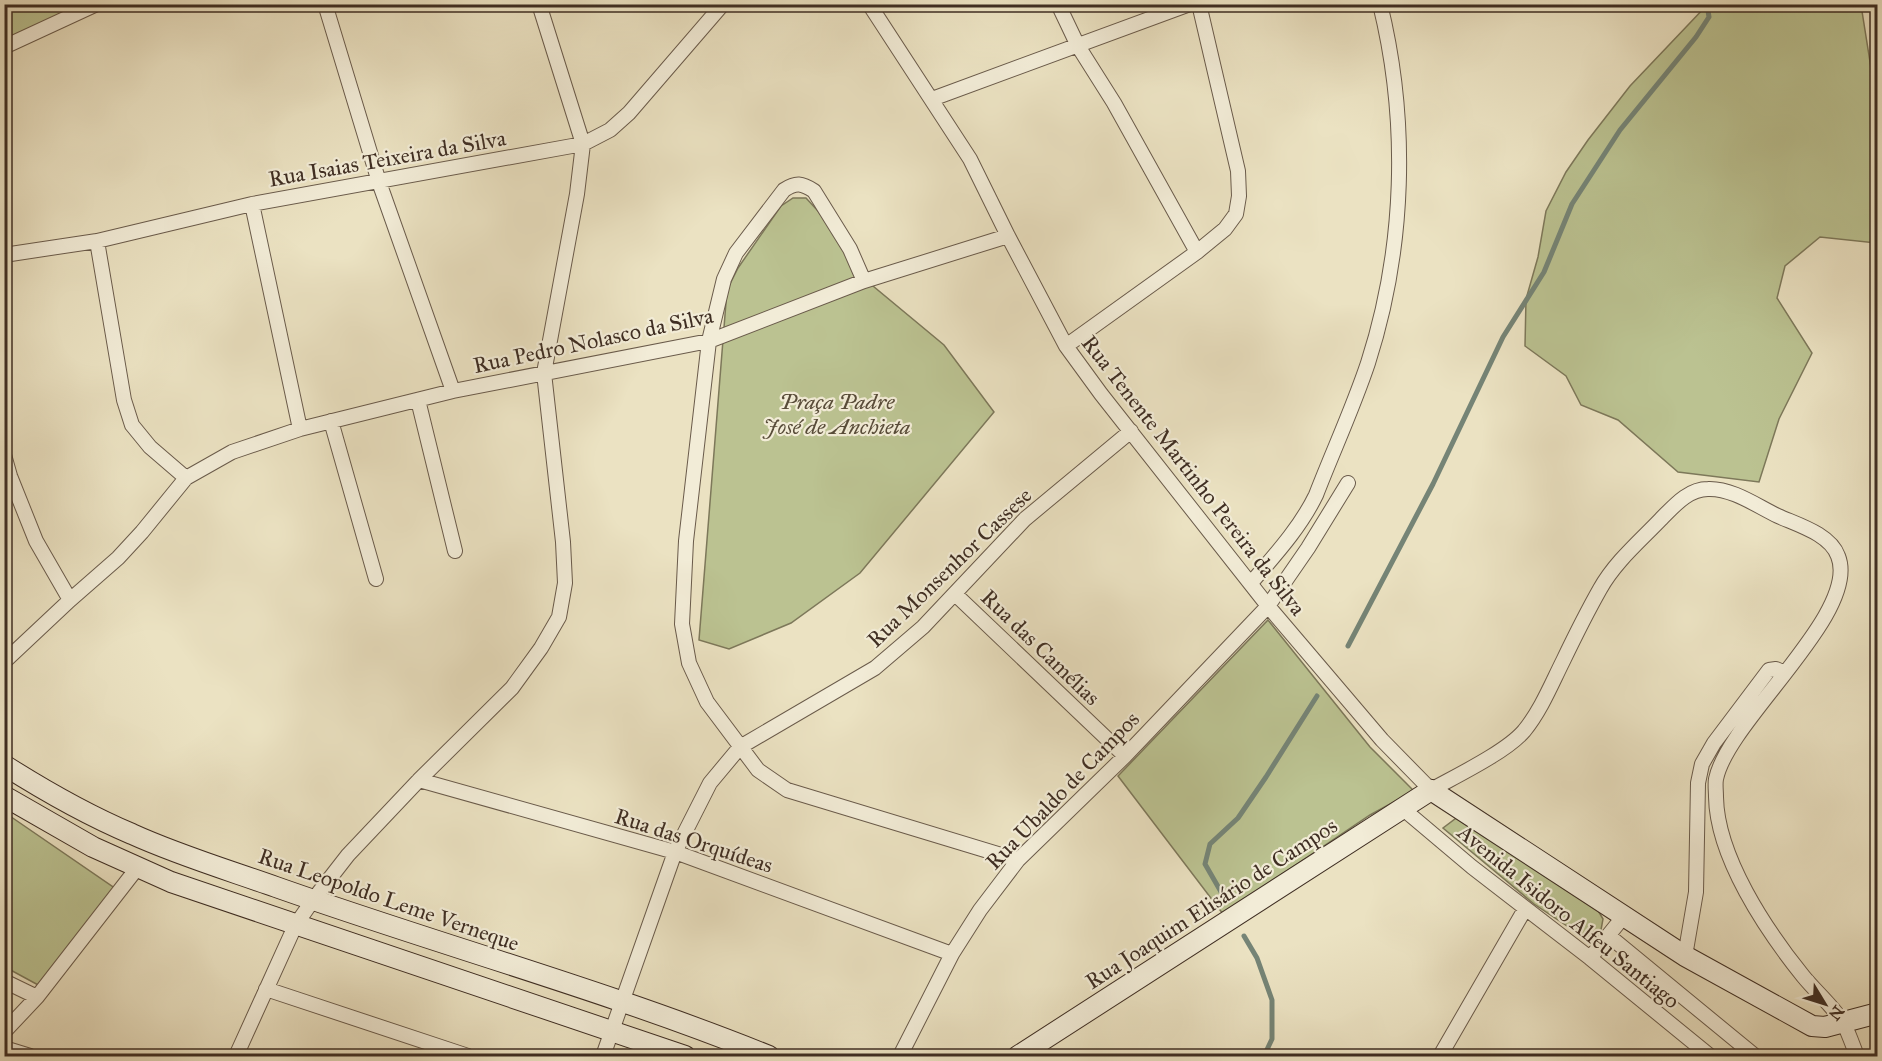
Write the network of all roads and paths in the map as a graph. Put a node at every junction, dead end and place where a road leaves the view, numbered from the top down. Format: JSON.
{"nodes":[{"id":1,"x":97,"y":4,"type":"edge"},
{"id":2,"x":325,"y":4,"type":"edge"},
{"id":3,"x":538,"y":4,"type":"edge"},
{"id":4,"x":723,"y":4,"type":"edge"},
{"id":5,"x":869,"y":4,"type":"edge"},
{"id":6,"x":1058,"y":4,"type":"edge"},
{"id":7,"x":1190,"y":4,"type":"edge"},
{"id":8,"x":1199,"y":4,"type":"edge"},
{"id":9,"x":1380,"y":4,"type":"edge"},
{"id":10,"x":1078,"y":46,"type":"junction"},
{"id":11,"x":4,"y":47,"type":"edge"},
{"id":12,"x":932,"y":99,"type":"junction"},
{"id":13,"x":583,"y":144,"type":"junction"},
{"id":14,"x":379,"y":182,"type":"junction"},
{"id":15,"x":252,"y":204,"type":"junction"},
{"id":16,"x":1008,"y":236,"type":"junction"},
{"id":17,"x":97,"y":241,"type":"junction"},
{"id":18,"x":1197,"y":252,"type":"junction"},
{"id":19,"x":4,"y":255,"type":"edge"},
{"id":20,"x":864,"y":281,"type":"junction"},
{"id":21,"x":709,"y":341,"type":"junction"},
{"id":22,"x":1066,"y":346,"type":"junction"},
{"id":23,"x":544,"y":373,"type":"junction"},
{"id":24,"x":453,"y":391,"type":"junction"},
{"id":25,"x":418,"y":400,"type":"junction"},
{"id":26,"x":331,"y":421,"type":"junction"},
{"id":27,"x":300,"y":429,"type":"junction"},
{"id":28,"x":1131,"y":431,"type":"junction"},
{"id":29,"x":4,"y":455,"type":"edge"},
{"id":30,"x":186,"y":478,"type":"junction"},
{"id":31,"x":1348,"y":483,"type":"dead end"},
{"id":32,"x":455,"y":551,"type":"dead end"},
{"id":33,"x":376,"y":579,"type":"dead end"},
{"id":34,"x":1251,"y":583,"type":"junction"},
{"id":35,"x":956,"y":594,"type":"junction"},
{"id":36,"x":70,"y":600,"type":"junction"},
{"id":37,"x":1268,"y":606,"type":"junction"},
{"id":38,"x":4,"y":662,"type":"edge"},
{"id":39,"x":1785,"y":673,"type":"junction"},
{"id":40,"x":741,"y":747,"type":"junction"},
{"id":41,"x":1125,"y":756,"type":"junction"},
{"id":42,"x":4,"y":765,"type":"edge"},
{"id":43,"x":419,"y":780,"type":"junction"},
{"id":44,"x":1431,"y":790,"type":"junction"},
{"id":45,"x":4,"y":796,"type":"edge"},
{"id":46,"x":1402,"y":808,"type":"junction"},
{"id":47,"x":675,"y":852,"type":"junction"},
{"id":48,"x":1018,"y":860,"type":"junction"},
{"id":49,"x":138,"y":867,"type":"junction"},
{"id":50,"x":314,"y":900,"type":"junction"},
{"id":51,"x":1525,"y":909,"type":"junction"},
{"id":52,"x":1624,"y":916,"type":"junction"},
{"id":53,"x":296,"y":926,"type":"junction"},
{"id":54,"x":1609,"y":936,"type":"junction"},
{"id":55,"x":952,"y":954,"type":"junction"},
{"id":56,"x":1685,"y":956,"type":"junction"},
{"id":57,"x":1590,"y":958,"type":"junction"},
{"id":58,"x":4,"y":981,"type":"edge"},
{"id":59,"x":266,"y":989,"type":"junction"},
{"id":60,"x":37,"y":997,"type":"junction"},
{"id":61,"x":621,"y":1002,"type":"junction"},
{"id":62,"x":1878,"y":1013,"type":"edge"},
{"id":63,"x":1843,"y":1022,"type":"junction"},
{"id":64,"x":612,"y":1030,"type":"junction"},
{"id":65,"x":4,"y":1032,"type":"edge"},
{"id":66,"x":1447,"y":1043,"type":"junction"},
{"id":67,"x":4,"y":1048,"type":"edge"},
{"id":68,"x":30,"y":1056,"type":"edge"},
{"id":69,"x":236,"y":1056,"type":"edge"},
{"id":70,"x":468,"y":1056,"type":"edge"},
{"id":71,"x":603,"y":1056,"type":"edge"},
{"id":72,"x":685,"y":1056,"type":"edge"},
{"id":73,"x":769,"y":1056,"type":"edge"},
{"id":74,"x":900,"y":1056,"type":"edge"},
{"id":75,"x":1018,"y":1056,"type":"edge"},
{"id":76,"x":1440,"y":1056,"type":"edge"},
{"id":77,"x":1453,"y":1056,"type":"edge"},
{"id":78,"x":1710,"y":1056,"type":"edge"},
{"id":79,"x":1755,"y":1056,"type":"edge"},
{"id":80,"x":1857,"y":1056,"type":"edge"}],
"edges":[{"from":1,"to":11,"type":"street"},
{"from":2,"to":14,"type":"street"},
{"from":3,"to":13,"type":"street"},
{"from":4,"to":13,"type":"street","name":"Rua Isaias Teixeira da Silva"},
{"from":5,"to":12,"type":"street","name":"Rua Tenente Martinho Pereira da Silva"},
{"from":6,"to":10,"type":"street"},
{"from":7,"to":10,"type":"street"},
{"from":8,"to":18,"type":"street"},
{"from":9,"to":34,"type":"street"},
{"from":10,"to":12,"type":"street"},
{"from":10,"to":18,"type":"street"},
{"from":12,"to":16,"type":"street","name":"Rua Tenente Martinho Pereira da Silva"},
{"from":13,"to":14,"type":"street","name":"Rua Isaias Teixeira da Silva"},
{"from":13,"to":23,"type":"street"},
{"from":14,"to":15,"type":"street","name":"Rua Isaias Teixeira da Silva"},
{"from":14,"to":24,"type":"street"},
{"from":15,"to":17,"type":"street","name":"Rua Isaias Teixeira da Silva"},
{"from":15,"to":27,"type":"street"},
{"from":16,"to":20,"type":"street","name":"Rua Pedro Nolasco da Silva"},
{"from":16,"to":22,"type":"street","name":"Rua Tenente Martinho Pereira da Silva"},
{"from":17,"to":19,"type":"street","name":"Rua Isaias Teixeira da Silva"},
{"from":17,"to":30,"type":"street"},
{"from":18,"to":22,"type":"street"},
{"from":20,"to":21,"type":"street","name":"Rua Pedro Nolasco da Silva"},
{"from":20,"to":21,"type":"street"},
{"from":21,"to":23,"type":"street","name":"Rua Pedro Nolasco da Silva"},
{"from":21,"to":40,"type":"street"},
{"from":22,"to":28,"type":"street","name":"Rua Tenente Martinho Pereira da Silva"},
{"from":23,"to":24,"type":"street","name":"Rua Pedro Nolasco da Silva"},
{"from":23,"to":43,"type":"street"},
{"from":24,"to":25,"type":"street","name":"Rua Pedro Nolasco da Silva"},
{"from":25,"to":26,"type":"street","name":"Rua Pedro Nolasco da Silva"},
{"from":25,"to":32,"type":"street"},
{"from":26,"to":27,"type":"street","name":"Rua Pedro Nolasco da Silva"},
{"from":26,"to":33,"type":"street"},
{"from":27,"to":30,"type":"street","name":"Rua Pedro Nolasco da Silva"},
{"from":28,"to":34,"type":"street","name":"Rua Tenente Martinho Pereira da Silva"},
{"from":28,"to":35,"type":"street","name":"Rua Monsenhor Cassese"},
{"from":29,"to":36,"type":"street"},
{"from":30,"to":36,"type":"street"},
{"from":31,"to":37,"type":"street","name":"Rua Ubaldo de Campos"},
{"from":34,"to":37,"type":"street","name":"Rua Tenente Martinho Pereira da Silva"},
{"from":35,"to":40,"type":"street","name":"Rua Monsenhor Cassese"},
{"from":35,"to":41,"type":"street","name":"Rua das Camélias"},
{"from":36,"to":38,"type":"street"},
{"from":37,"to":41,"type":"street","name":"Rua Ubaldo de Campos"},
{"from":37,"to":44,"type":"street","name":"Rua Tenente Martinho Pereira da Silva"},
{"from":39,"to":44,"type":"street"},
{"from":39,"to":56,"type":"street"},
{"from":39,"to":63,"type":"street"},
{"from":40,"to":47,"type":"street","name":"Rua Monsenhor Cassese"},
{"from":40,"to":48,"type":"street"},
{"from":41,"to":48,"type":"street","name":"Rua Ubaldo de Campos"},
{"from":42,"to":50,"type":"main road","name":"Rua Leopoldo Leme Verneque"},
{"from":43,"to":47,"type":"street","name":"Rua das Orquídeas"},
{"from":43,"to":50,"type":"street"},
{"from":44,"to":46,"type":"main road","name":"Rua Joaquim Elisário de Campos"},
{"from":44,"to":52,"type":"main road"},
{"from":45,"to":49,"type":"main road"},
{"from":46,"to":51,"type":"street","name":"Avenida Isidoro Alfeu Santiago"},
{"from":46,"to":75,"type":"main road","name":"Rua Joaquim Elisário de Campos"},
{"from":47,"to":55,"type":"street","name":"Rua das Orquídeas"},
{"from":47,"to":61,"type":"street","name":"Rua Monsenhor Cassese"},
{"from":48,"to":55,"type":"street","name":"Rua Ubaldo de Campos"},
{"from":49,"to":53,"type":"main road"},
{"from":49,"to":60,"type":"street"},
{"from":50,"to":53,"type":"street"},
{"from":50,"to":61,"type":"main road","name":"Rua Leopoldo Leme Verneque"},
{"from":51,"to":57,"type":"street","name":"Avenida Isidoro Alfeu Santiago"},
{"from":51,"to":66,"type":"street"},
{"from":52,"to":54,"type":"street"},
{"from":52,"to":56,"type":"main road"},
{"from":53,"to":59,"type":"street"},
{"from":53,"to":64,"type":"main road"},
{"from":54,"to":57,"type":"street"},
{"from":54,"to":79,"type":"street","name":"Avenida Isidoro Alfeu Santiago"},
{"from":55,"to":74,"type":"street","name":"Rua Ubaldo de Campos"},
{"from":56,"to":63,"type":"main road"},
{"from":57,"to":78,"type":"street","name":"Avenida Isidoro Alfeu Santiago"},
{"from":58,"to":60,"type":"street"},
{"from":59,"to":69,"type":"street"},
{"from":59,"to":70,"type":"street"},
{"from":60,"to":65,"type":"street"},
{"from":61,"to":64,"type":"street","name":"Rua Monsenhor Cassese"},
{"from":61,"to":73,"type":"main road","name":"Rua Leopoldo Leme Verneque"},
{"from":62,"to":63,"type":"main road"},
{"from":63,"to":80,"type":"street"},
{"from":64,"to":71,"type":"street","name":"Rua Monsenhor Cassese"},
{"from":64,"to":72,"type":"main road"},
{"from":66,"to":76,"type":"street"},
{"from":66,"to":77,"type":"street"},
{"from":67,"to":68,"type":"street"}]}
